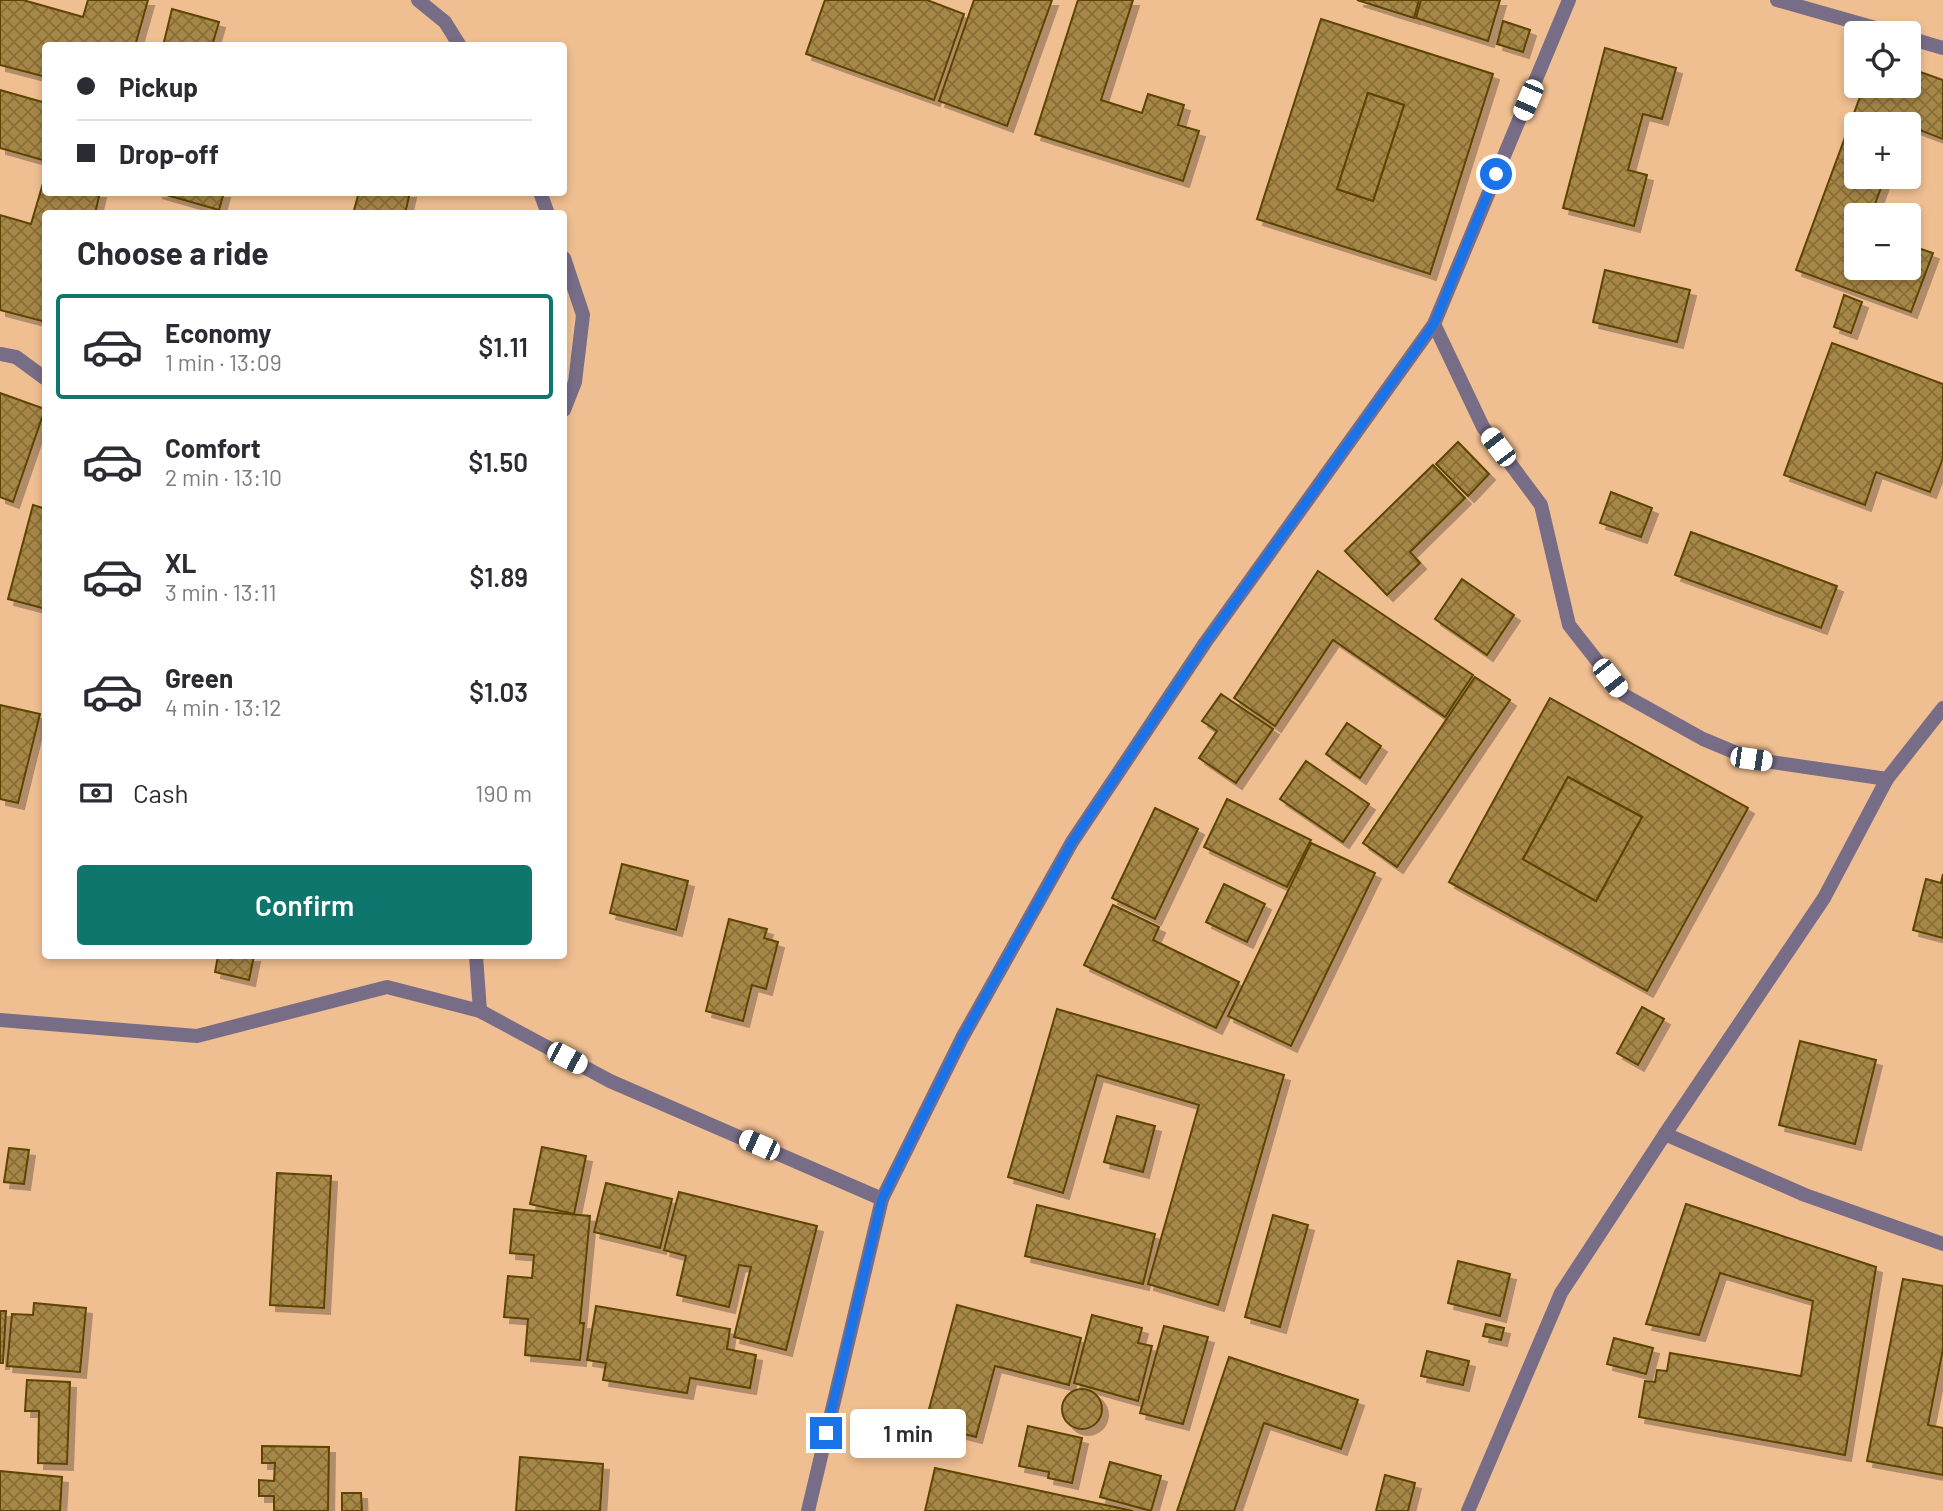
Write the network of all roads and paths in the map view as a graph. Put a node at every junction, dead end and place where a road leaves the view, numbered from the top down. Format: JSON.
{"nodes":[{"id":1,"x":418,"y":0,"type":"edge"},
{"id":2,"x":1569,"y":0,"type":"edge"},
{"id":3,"x":1777,"y":0,"type":"edge"},
{"id":4,"x":1851,"y":21,"type":"edge"},
{"id":5,"x":458,"y":42,"type":"edge"},
{"id":6,"x":1921,"y":42,"type":"edge"},
{"id":7,"x":1943,"y":48,"type":"edge"},
{"id":8,"x":567,"y":267,"type":"edge"},
{"id":9,"x":1434,"y":324,"type":"junction"},
{"id":10,"x":0,"y":354,"type":"edge"},
{"id":11,"x":42,"y":376,"type":"edge"},
{"id":12,"x":567,"y":402,"type":"edge"},
{"id":13,"x":1943,"y":708,"type":"edge"},
{"id":14,"x":1887,"y":779,"type":"junction"},
{"id":15,"x":476,"y":959,"type":"edge"},
{"id":16,"x":480,"y":1012,"type":"junction"},
{"id":17,"x":0,"y":1020,"type":"edge"},
{"id":18,"x":1665,"y":1134,"type":"junction"},
{"id":19,"x":882,"y":1199,"type":"junction"},
{"id":20,"x":1943,"y":1244,"type":"edge"},
{"id":21,"x":808,"y":1511,"type":"edge"},
{"id":22,"x":1468,"y":1511,"type":"edge"}],
"edges":[{"from":1,"to":5,"type":"street"},
{"from":2,"to":9,"type":"street"},
{"from":3,"to":4,"type":"street"},
{"from":6,"to":7,"type":"street"},
{"from":8,"to":12,"type":"street"},
{"from":9,"to":14,"type":"street"},
{"from":9,"to":19,"type":"street"},
{"from":10,"to":11,"type":"street"},
{"from":13,"to":14,"type":"street"},
{"from":14,"to":18,"type":"street"},
{"from":15,"to":16,"type":"street"},
{"from":16,"to":17,"type":"street"},
{"from":16,"to":19,"type":"street"},
{"from":18,"to":20,"type":"street"},
{"from":18,"to":22,"type":"street"},
{"from":19,"to":21,"type":"street"}]}
